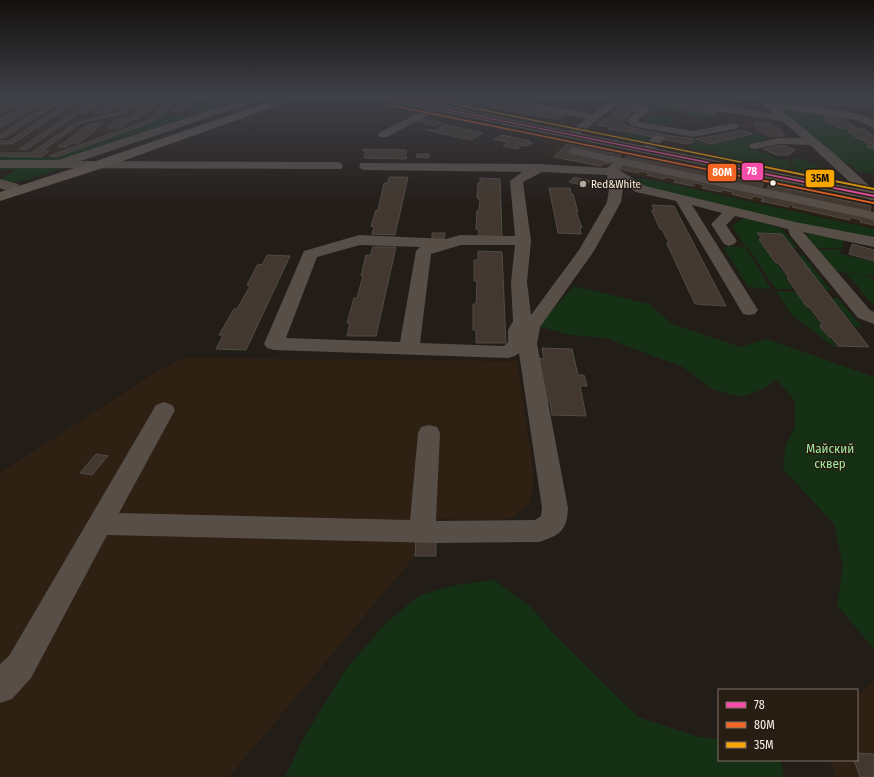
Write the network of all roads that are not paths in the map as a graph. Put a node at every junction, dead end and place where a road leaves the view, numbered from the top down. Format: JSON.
{"nodes":[{"id":1,"x":148,"y":134,"type":"edge"},
{"id":2,"x":169,"y":134,"type":"edge"},
{"id":3,"x":186,"y":134,"type":"edge"},
{"id":4,"x":568,"y":134,"type":"edge"},
{"id":5,"x":663,"y":134,"type":"edge"},
{"id":6,"x":804,"y":134,"type":"edge"},
{"id":7,"x":572,"y":135,"type":"joint"},
{"id":8,"x":813,"y":142,"type":"junction"},
{"id":9,"x":755,"y":146,"type":"dead end"},
{"id":10,"x":632,"y":147,"type":"junction"},
{"id":11,"x":647,"y":150,"type":"junction"},
{"id":12,"x":575,"y":151,"type":"dead end"},
{"id":13,"x":0,"y":164,"type":"edge"},
{"id":14,"x":59,"y":164,"type":"junction"},
{"id":15,"x":83,"y":165,"type":"junction"},
{"id":16,"x":98,"y":165,"type":"junction"},
{"id":17,"x":337,"y":166,"type":"dead end"},
{"id":18,"x":365,"y":166,"type":"dead end"},
{"id":19,"x":616,"y":167,"type":"junction"},
{"id":20,"x":540,"y":168,"type":"junction"},
{"id":21,"x":850,"y":174,"type":"junction"},
{"id":22,"x":865,"y":175,"type":"dead end"},
{"id":23,"x":0,"y":183,"type":"edge"},
{"id":24,"x":6,"y":189,"type":"edge"},
{"id":25,"x":0,"y":196,"type":"edge"},
{"id":26,"x":874,"y":196,"type":"edge"},
{"id":27,"x":682,"y":200,"type":"junction"},
{"id":28,"x":732,"y":211,"type":"junction"},
{"id":29,"x":874,"y":216,"type":"edge"},
{"id":30,"x":696,"y":223,"type":"junction"},
{"id":31,"x":718,"y":224,"type":"junction"},
{"id":32,"x":795,"y":226,"type":"junction"},
{"id":33,"x":523,"y":241,"type":"junction"},
{"id":34,"x":729,"y":241,"type":"dead end"},
{"id":35,"x":874,"y":242,"type":"edge"},
{"id":36,"x":446,"y":244,"type":"junction"},
{"id":37,"x":749,"y":310,"type":"dead end"},
{"id":38,"x":874,"y":319,"type":"edge"},
{"id":39,"x":409,"y":349,"type":"junction"},
{"id":40,"x":164,"y":410,"type":"dead end"},
{"id":41,"x":429,"y":433,"type":"dead end"},
{"id":42,"x":100,"y":524,"type":"junction"},
{"id":43,"x":422,"y":531,"type":"junction"},
{"id":44,"x":0,"y":687,"type":"edge"}],
"edges":[{"from":1,"to":14,"type":"street"},
{"from":2,"to":15,"type":"main road"},
{"from":3,"to":16,"type":"main road"},
{"from":4,"to":7,"type":"main road"},
{"from":5,"to":11,"type":"street"},
{"from":6,"to":8,"type":"street"},
{"from":7,"to":10,"type":"main road"},
{"from":8,"to":9,"type":"street"},
{"from":8,"to":21,"type":"street"},
{"from":10,"to":11,"type":"main road"},
{"from":10,"to":19,"type":"street"},
{"from":11,"to":26,"type":"main road"},
{"from":12,"to":19,"type":"street"},
{"from":13,"to":14,"type":"street"},
{"from":14,"to":15,"type":"street"},
{"from":15,"to":16,"type":"street"},
{"from":15,"to":24,"type":"main road"},
{"from":16,"to":17,"type":"street"},
{"from":16,"to":25,"type":"main road"},
{"from":18,"to":20,"type":"street"},
{"from":19,"to":20,"type":"street"},
{"from":19,"to":27,"type":"street"},
{"from":19,"to":29,"type":"street"},
{"from":19,"to":43,"type":"street"},
{"from":20,"to":33,"type":"street"},
{"from":21,"to":22,"type":"street"},
{"from":21,"to":26,"type":"street"},
{"from":23,"to":24,"type":"street"},
{"from":27,"to":28,"type":"street"},
{"from":27,"to":30,"type":"street"},
{"from":28,"to":31,"type":"street"},
{"from":28,"to":32,"type":"street"},
{"from":30,"to":31,"type":"street"},
{"from":30,"to":37,"type":"street"},
{"from":31,"to":34,"type":"street"},
{"from":32,"to":35,"type":"street"},
{"from":32,"to":38,"type":"street"},
{"from":33,"to":36,"type":"street"},
{"from":33,"to":39,"type":"street"},
{"from":36,"to":39,"type":"street"},
{"from":36,"to":39,"type":"street"},
{"from":40,"to":42,"type":"street"},
{"from":41,"to":43,"type":"street"},
{"from":42,"to":43,"type":"street"},
{"from":42,"to":44,"type":"street"}]}
